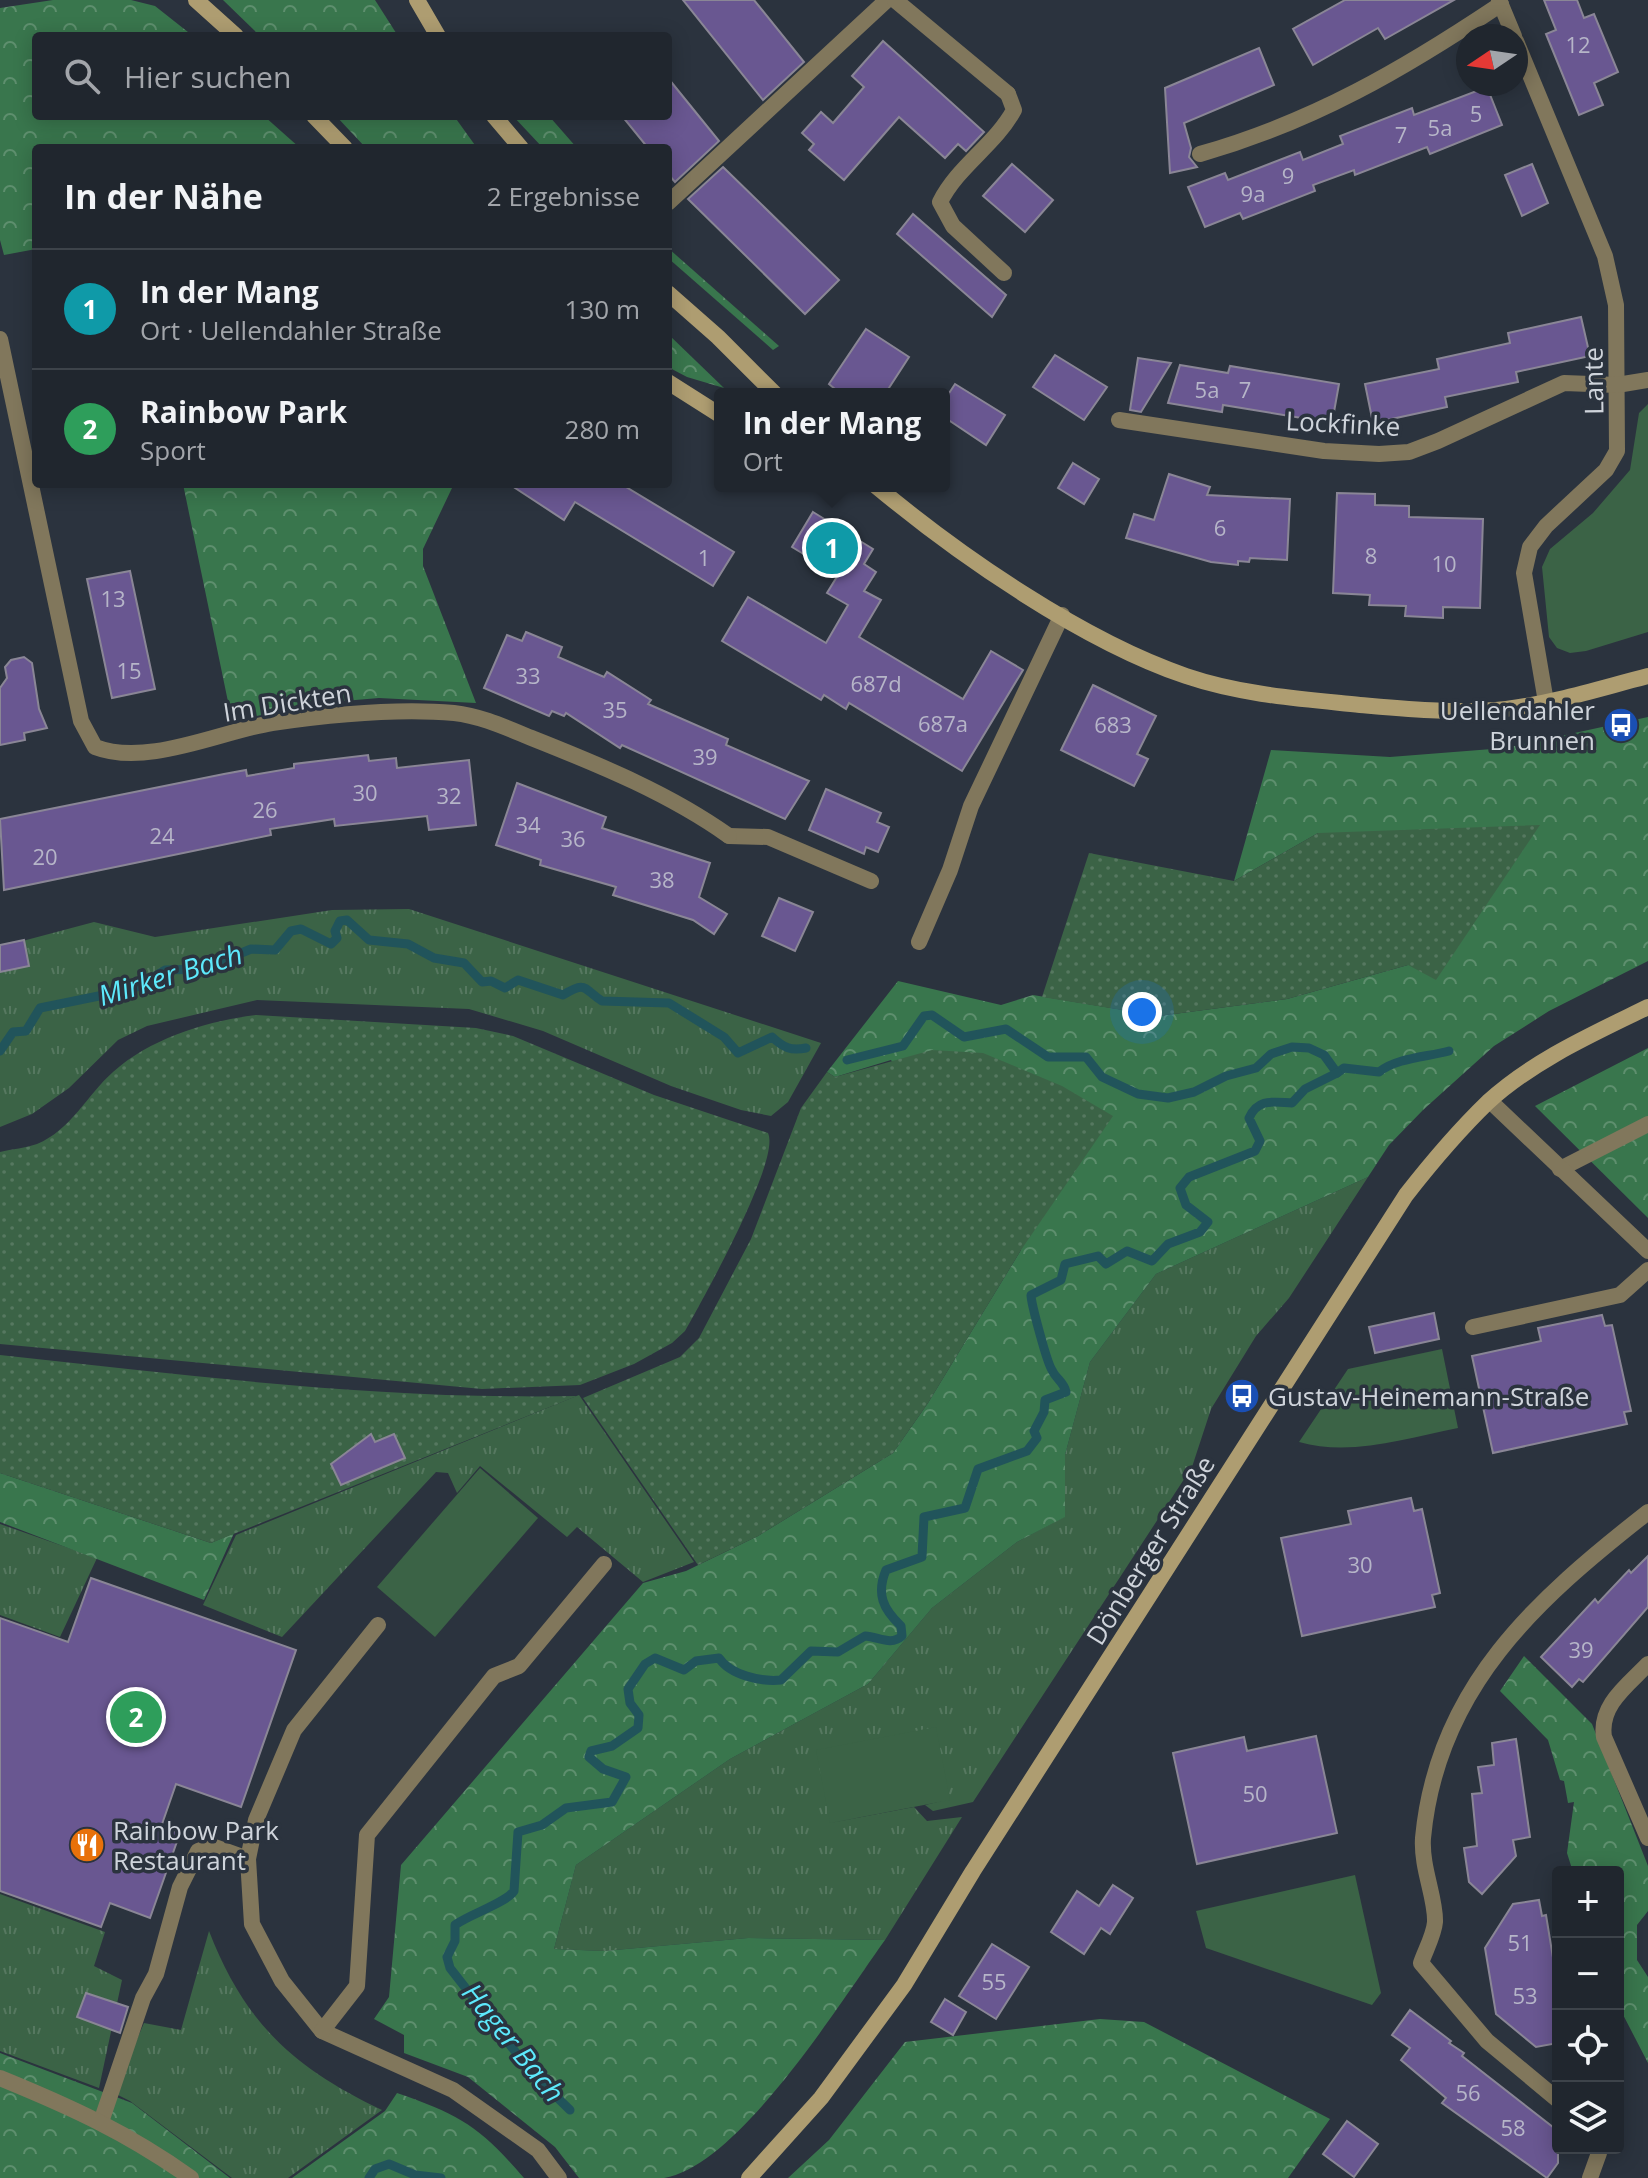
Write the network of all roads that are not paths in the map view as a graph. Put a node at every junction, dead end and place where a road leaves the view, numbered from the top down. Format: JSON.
{"nodes":[{"id":1,"x":196,"y":0,"type":"edge"},
{"id":2,"x":417,"y":0,"type":"edge"},
{"id":3,"x":887,"y":0,"type":"edge"},
{"id":4,"x":895,"y":0,"type":"edge"},
{"id":5,"x":1500,"y":2,"type":"edge"},
{"id":6,"x":1509,"y":24,"type":"edge"},
{"id":7,"x":232,"y":32,"type":"edge"},
{"id":8,"x":436,"y":32,"type":"edge"},
{"id":9,"x":1528,"y":69,"type":"edge"},
{"id":10,"x":318,"y":120,"type":"edge"},
{"id":11,"x":497,"y":120,"type":"edge"},
{"id":12,"x":341,"y":144,"type":"edge"},
{"id":13,"x":518,"y":144,"type":"edge"},
{"id":14,"x":1200,"y":154,"type":"dead end"},
{"id":15,"x":672,"y":199,"type":"edge"},
{"id":16,"x":1004,"y":273,"type":"dead end"},
{"id":17,"x":672,"y":297,"type":"edge"},
{"id":18,"x":0,"y":339,"type":"edge"},
{"id":19,"x":1648,"y":380,"type":"edge"},
{"id":20,"x":672,"y":385,"type":"edge"},
{"id":21,"x":1617,"y":385,"type":"junction"},
{"id":22,"x":769,"y":388,"type":"edge"},
{"id":23,"x":714,"y":411,"type":"edge"},
{"id":24,"x":1119,"y":420,"type":"dead end"},
{"id":25,"x":884,"y":492,"type":"edge"},
{"id":26,"x":1062,"y":615,"type":"junction"},
{"id":27,"x":1648,"y":676,"type":"edge"},
{"id":28,"x":1546,"y":702,"type":"junction"},
{"id":29,"x":871,"y":881,"type":"dead end"},
{"id":30,"x":919,"y":942,"type":"dead end"},
{"id":31,"x":1648,"y":1007,"type":"edge"},
{"id":32,"x":1490,"y":1101,"type":"junction"},
{"id":33,"x":1648,"y":1124,"type":"edge"},
{"id":34,"x":1560,"y":1169,"type":"junction"},
{"id":35,"x":1648,"y":1251,"type":"edge"},
{"id":36,"x":1648,"y":1270,"type":"edge"},
{"id":37,"x":1473,"y":1327,"type":"dead end"},
{"id":38,"x":1648,"y":1512,"type":"edge"},
{"id":39,"x":604,"y":1564,"type":"dead end"},
{"id":40,"x":378,"y":1625,"type":"dead end"},
{"id":41,"x":1648,"y":1664,"type":"edge"},
{"id":42,"x":1648,"y":1838,"type":"edge"},
{"id":43,"x":248,"y":1859,"type":"junction"},
{"id":44,"x":322,"y":2031,"type":"junction"},
{"id":45,"x":0,"y":2078,"type":"edge"},
{"id":46,"x":1552,"y":2095,"type":"edge"},
{"id":47,"x":101,"y":2122,"type":"junction"},
{"id":48,"x":1599,"y":2154,"type":"edge"},
{"id":49,"x":191,"y":2178,"type":"edge"},
{"id":50,"x":559,"y":2178,"type":"edge"},
{"id":51,"x":749,"y":2178,"type":"edge"},
{"id":52,"x":1590,"y":2178,"type":"edge"}],
"edges":[{"from":1,"to":7,"type":"street"},
{"from":2,"to":8,"type":"street"},
{"from":3,"to":15,"type":"street"},
{"from":4,"to":16,"type":"street"},
{"from":5,"to":6,"type":"street","name":"Lante"},
{"from":5,"to":14,"type":"street","name":"Lante"},
{"from":9,"to":21,"type":"street","name":"Lante"},
{"from":10,"to":12,"type":"street"},
{"from":11,"to":13,"type":"street"},
{"from":17,"to":22,"type":"street"},
{"from":18,"to":29,"type":"street","name":"Im Dickten"},
{"from":19,"to":21,"type":"street","name":"Lockfinke"},
{"from":20,"to":23,"type":"street"},
{"from":21,"to":24,"type":"street","name":"Lockfinke"},
{"from":21,"to":28,"type":"street","name":"Lante"},
{"from":25,"to":26,"type":"street"},
{"from":26,"to":28,"type":"street"},
{"from":26,"to":30,"type":"street"},
{"from":27,"to":28,"type":"street"},
{"from":31,"to":32,"type":"street","name":"Dönberger Straße"},
{"from":32,"to":34,"type":"street"},
{"from":32,"to":51,"type":"street","name":"Dönberger Straße"},
{"from":33,"to":34,"type":"street"},
{"from":34,"to":35,"type":"street"},
{"from":36,"to":37,"type":"street"},
{"from":38,"to":46,"type":"street"},
{"from":39,"to":44,"type":"street"},
{"from":40,"to":43,"type":"street"},
{"from":41,"to":42,"type":"street"},
{"from":43,"to":44,"type":"street"},
{"from":43,"to":47,"type":"street"},
{"from":44,"to":50,"type":"street"},
{"from":45,"to":47,"type":"street"},
{"from":47,"to":49,"type":"street"},
{"from":48,"to":52,"type":"street"}]}
